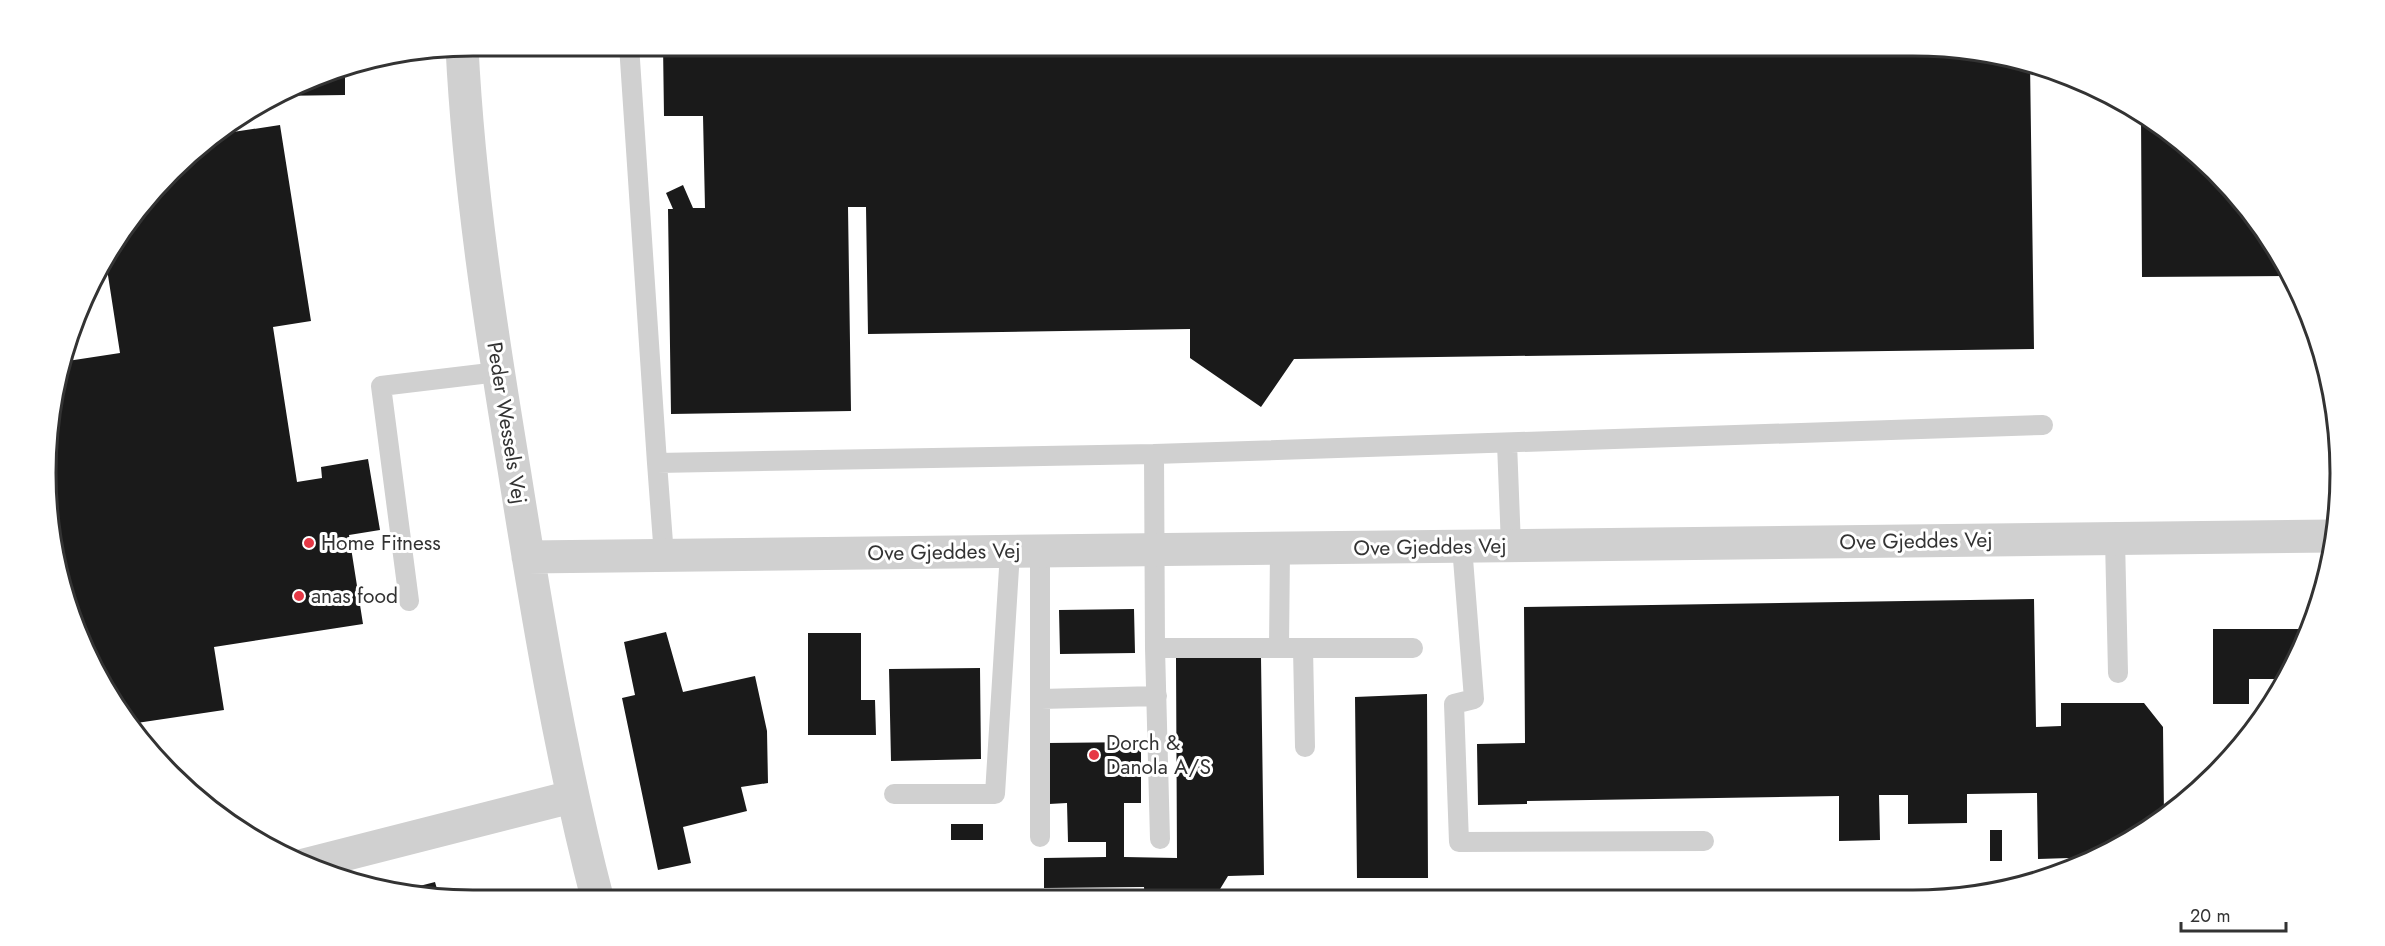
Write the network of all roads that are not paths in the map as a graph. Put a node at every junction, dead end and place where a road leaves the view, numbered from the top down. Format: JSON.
{"nodes":[{"id":1,"x":462,"y":55,"type":"edge"},
{"id":2,"x":630,"y":55,"type":"edge"},
{"id":3,"x":498,"y":372,"type":"junction"},
{"id":4,"x":2043,"y":425,"type":"dead end"},
{"id":5,"x":1507,"y":442,"type":"junction"},
{"id":6,"x":1155,"y":454,"type":"junction"},
{"id":7,"x":657,"y":463,"type":"junction"},
{"id":8,"x":2324,"y":536,"type":"edge"},
{"id":9,"x":2115,"y":539,"type":"junction"},
{"id":10,"x":1462,"y":546,"type":"junction"},
{"id":11,"x":1511,"y":546,"type":"junction"},
{"id":12,"x":1280,"y":549,"type":"junction"},
{"id":13,"x":1155,"y":550,"type":"junction"},
{"id":14,"x":1025,"y":552,"type":"junction"},
{"id":15,"x":664,"y":556,"type":"junction"},
{"id":16,"x":528,"y":557,"type":"junction"},
{"id":17,"x":409,"y":601,"type":"dead end"},
{"id":18,"x":1155,"y":648,"type":"junction"},
{"id":19,"x":1279,"y":648,"type":"junction"},
{"id":20,"x":1302,"y":648,"type":"junction"},
{"id":21,"x":1413,"y":648,"type":"dead end"},
{"id":22,"x":2118,"y":673,"type":"dead end"},
{"id":23,"x":1157,"y":696,"type":"junction"},
{"id":24,"x":1041,"y":699,"type":"junction"},
{"id":25,"x":1305,"y":747,"type":"dead end"},
{"id":26,"x":894,"y":794,"type":"dead end"},
{"id":27,"x":571,"y":797,"type":"junction"},
{"id":28,"x":1041,"y":837,"type":"dead end"},
{"id":29,"x":1160,"y":839,"type":"dead end"},
{"id":30,"x":1704,"y":841,"type":"dead end"},
{"id":31,"x":319,"y":861,"type":"edge"},
{"id":32,"x":595,"y":891,"type":"edge"}],
"edges":[{"from":1,"to":3,"type":"street","name":"Peder Wessels Vej"},
{"from":2,"to":7,"type":"lane"},
{"from":3,"to":16,"type":"street","name":"Peder Wessels Vej"},
{"from":3,"to":17,"type":"lane"},
{"from":4,"to":5,"type":"lane"},
{"from":5,"to":6,"type":"lane"},
{"from":5,"to":11,"type":"lane"},
{"from":6,"to":7,"type":"lane"},
{"from":6,"to":13,"type":"lane"},
{"from":7,"to":15,"type":"lane"},
{"from":8,"to":9,"type":"street","name":"Ove Gjeddes Vej"},
{"from":9,"to":11,"type":"street","name":"Ove Gjeddes Vej"},
{"from":9,"to":22,"type":"lane"},
{"from":10,"to":11,"type":"street","name":"Ove Gjeddes Vej"},
{"from":10,"to":12,"type":"street","name":"Ove Gjeddes Vej"},
{"from":10,"to":30,"type":"lane"},
{"from":12,"to":13,"type":"street","name":"Ove Gjeddes Vej"},
{"from":12,"to":19,"type":"lane"},
{"from":13,"to":14,"type":"street","name":"Ove Gjeddes Vej"},
{"from":13,"to":18,"type":"lane"},
{"from":14,"to":15,"type":"street","name":"Ove Gjeddes Vej"},
{"from":14,"to":24,"type":"lane"},
{"from":14,"to":26,"type":"lane"},
{"from":15,"to":16,"type":"street","name":"Ove Gjeddes Vej"},
{"from":16,"to":27,"type":"street","name":"Peder Wessels Vej"},
{"from":18,"to":19,"type":"lane"},
{"from":18,"to":23,"type":"lane"},
{"from":19,"to":20,"type":"lane"},
{"from":20,"to":21,"type":"lane"},
{"from":20,"to":25,"type":"lane"},
{"from":23,"to":24,"type":"lane"},
{"from":23,"to":29,"type":"lane"},
{"from":24,"to":28,"type":"lane"},
{"from":27,"to":31,"type":"street"},
{"from":27,"to":32,"type":"street","name":"Peder Wessels Vej"}]}
